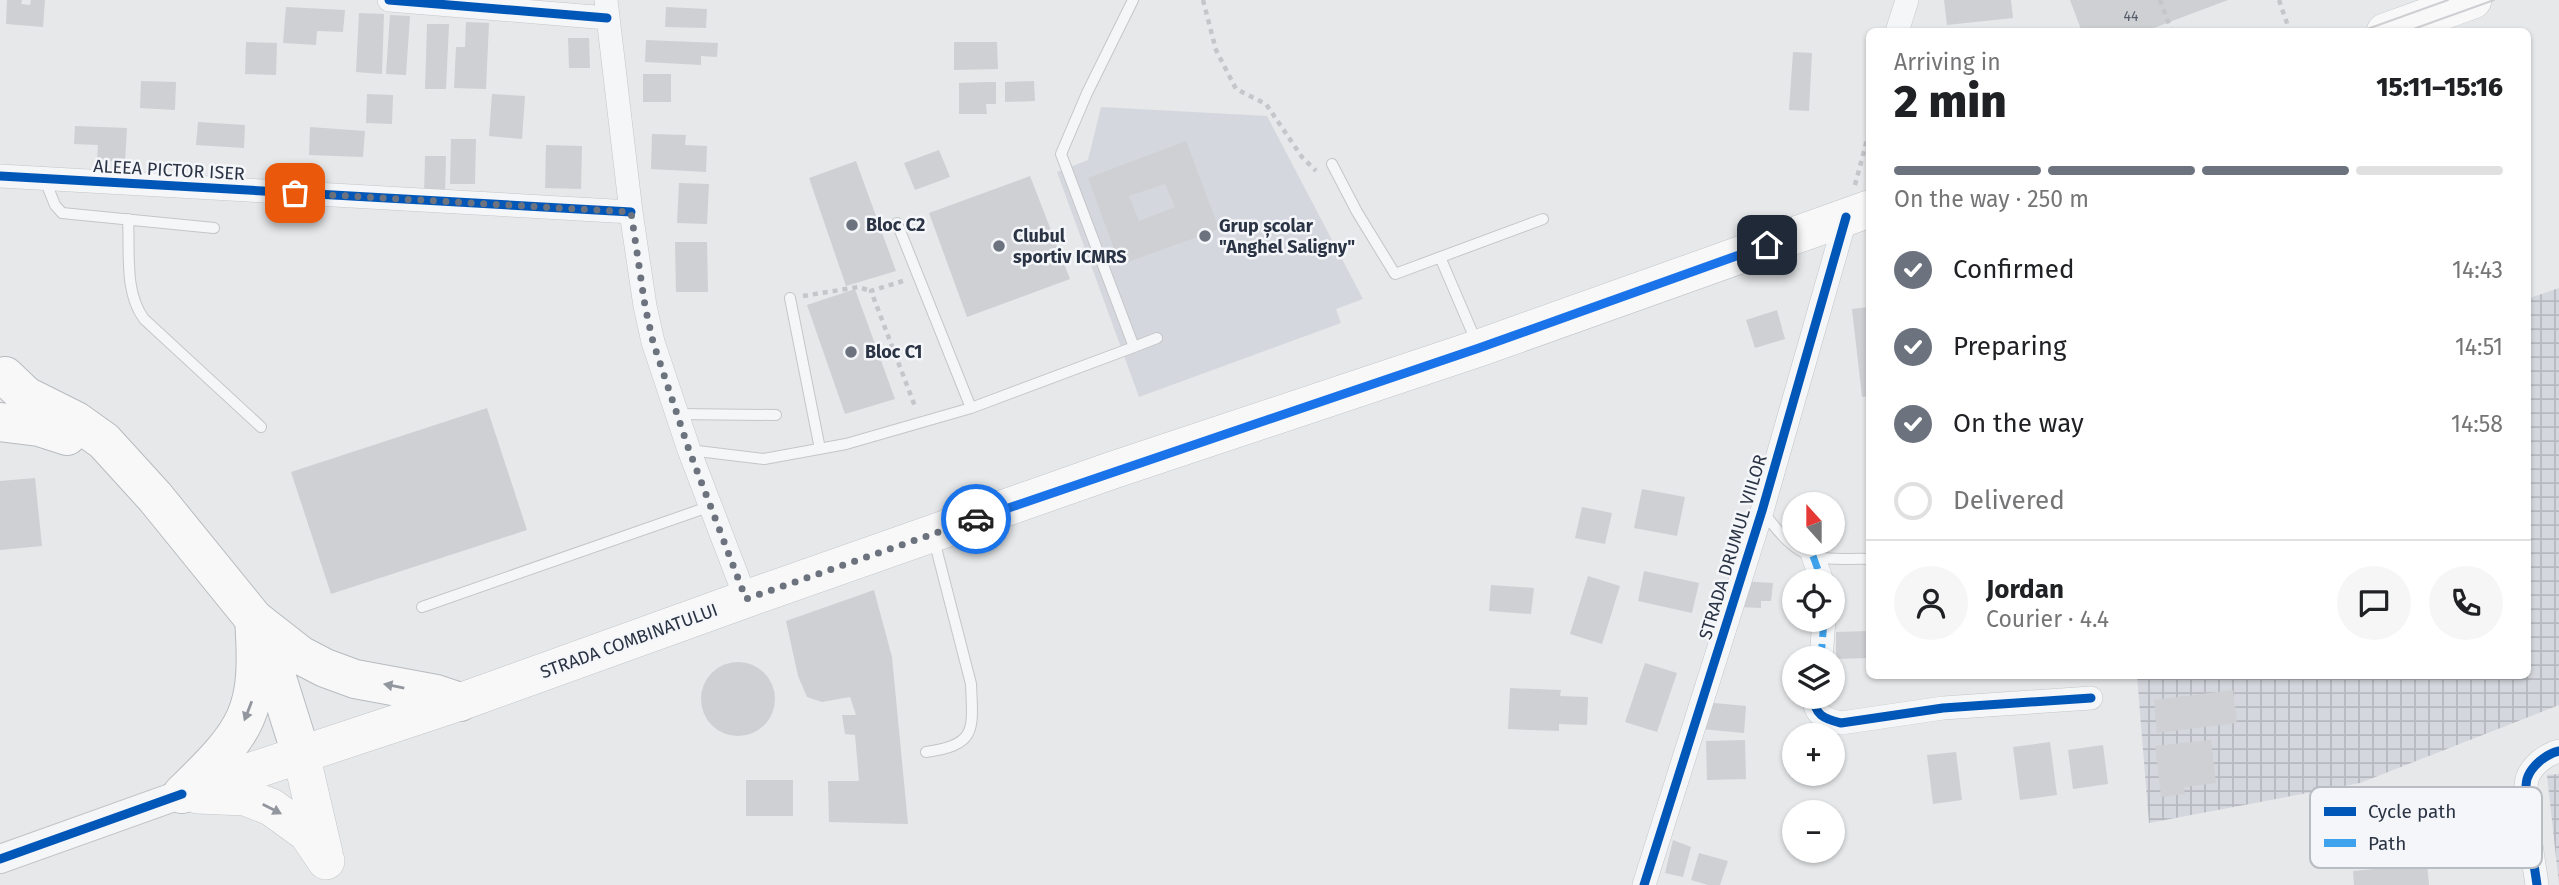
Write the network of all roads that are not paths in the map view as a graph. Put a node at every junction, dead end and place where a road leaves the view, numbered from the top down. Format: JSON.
{"nodes":[{"id":1,"x":389,"y":0,"type":"edge"},
{"id":2,"x":1133,"y":0,"type":"edge"},
{"id":3,"x":1907,"y":0,"type":"edge"},
{"id":4,"x":2473,"y":0,"type":"edge"},
{"id":5,"x":606,"y":9,"type":"edge"},
{"id":6,"x":1899,"y":28,"type":"edge"},
{"id":7,"x":2396,"y":28,"type":"edge"},
{"id":8,"x":1332,"y":164,"type":"dead end"},
{"id":9,"x":0,"y":176,"type":"edge"},
{"id":10,"x":44,"y":178,"type":"junction"},
{"id":11,"x":631,"y":212,"type":"junction"},
{"id":12,"x":1858,"y":213,"type":"edge"},
{"id":13,"x":128,"y":219,"type":"junction"},
{"id":14,"x":1544,"y":219,"type":"dead end"},
{"id":15,"x":897,"y":223,"type":"dead end"},
{"id":16,"x":214,"y":228,"type":"dead end"},
{"id":17,"x":1440,"y":257,"type":"junction"},
{"id":18,"x":790,"y":298,"type":"road end"},
{"id":19,"x":1157,"y":338,"type":"dead end"},
{"id":20,"x":1134,"y":346,"type":"junction"},
{"id":21,"x":1479,"y":348,"type":"junction"},
{"id":22,"x":3,"y":371,"type":"edge"},
{"id":23,"x":971,"y":408,"type":"junction"},
{"id":24,"x":676,"y":414,"type":"junction"},
{"id":25,"x":776,"y":415,"type":"dead end"},
{"id":26,"x":0,"y":416,"type":"edge"},
{"id":27,"x":0,"y":422,"type":"edge"},
{"id":28,"x":261,"y":427,"type":"dead end"},
{"id":29,"x":820,"y":449,"type":"junction"},
{"id":30,"x":689,"y":450,"type":"junction"},
{"id":31,"x":117,"y":458,"type":"junction"},
{"id":32,"x":711,"y":506,"type":"junction"},
{"id":33,"x":1762,"y":511,"type":"junction"},
{"id":34,"x":932,"y":534,"type":"junction"},
{"id":35,"x":1813,"y":556,"type":"junction"},
{"id":36,"x":1866,"y":559,"type":"edge"},
{"id":37,"x":1818,"y":569,"type":"edge"},
{"id":38,"x":746,"y":599,"type":"junction"},
{"id":39,"x":422,"y":607,"type":"dead end"},
{"id":40,"x":254,"y":619,"type":"junction"},
{"id":41,"x":2091,"y":698,"type":"dead end"},
{"id":42,"x":460,"y":702,"type":"junction"},
{"id":43,"x":1816,"y":709,"type":"edge"},
{"id":44,"x":2559,"y":751,"type":"edge"},
{"id":45,"x":926,"y":752,"type":"dead end"},
{"id":46,"x":301,"y":754,"type":"junction"},
{"id":47,"x":2527,"y":787,"type":"edge"},
{"id":48,"x":182,"y":794,"type":"junction"},
{"id":49,"x":0,"y":859,"type":"edge"},
{"id":50,"x":328,"y":873,"type":"edge"},
{"id":51,"x":1644,"y":885,"type":"edge"}],
"edges":[{"from":1,"to":5,"type":"street"},
{"from":2,"to":20,"type":"lane"},
{"from":3,"to":6,"type":"street"},
{"from":4,"to":7,"type":"main road"},
{"from":5,"to":11,"type":"street"},
{"from":8,"to":17,"type":"lane"},
{"from":9,"to":10,"type":"street","name":"ALEEA PICTOR ISER"},
{"from":10,"to":11,"type":"street","name":"ALEEA PICTOR ISER"},
{"from":10,"to":13,"type":"lane"},
{"from":11,"to":24,"type":"street"},
{"from":12,"to":21,"type":"main road","name":"STRADA COMBINATULUI"},
{"from":12,"to":33,"type":"street","name":"STRADA DRUMUL VIILOR"},
{"from":13,"to":16,"type":"lane"},
{"from":13,"to":28,"type":"lane"},
{"from":14,"to":17,"type":"lane"},
{"from":15,"to":23,"type":"lane"},
{"from":17,"to":21,"type":"lane"},
{"from":18,"to":29,"type":"lane"},
{"from":19,"to":20,"type":"lane"},
{"from":20,"to":23,"type":"lane"},
{"from":21,"to":34,"type":"main road","name":"STRADA COMBINATULUI"},
{"from":22,"to":26,"type":"highway"},
{"from":22,"to":31,"type":"highway"},
{"from":23,"to":29,"type":"lane"},
{"from":24,"to":25,"type":"lane"},
{"from":24,"to":30,"type":"street"},
{"from":27,"to":31,"type":"highway"},
{"from":29,"to":30,"type":"lane"},
{"from":30,"to":32,"type":"street"},
{"from":31,"to":40,"type":"highway"},
{"from":32,"to":38,"type":"street"},
{"from":32,"to":39,"type":"lane"},
{"from":33,"to":35,"type":"lane"},
{"from":33,"to":51,"type":"street","name":"STRADA DRUMUL VIILOR"},
{"from":34,"to":38,"type":"main road","name":"STRADA COMBINATULUI"},
{"from":34,"to":45,"type":"lane"},
{"from":35,"to":36,"type":"lane"},
{"from":35,"to":37,"type":"street"},
{"from":38,"to":42,"type":"main road","name":"STRADA COMBINATULUI"},
{"from":42,"to":40,"type":"highway","one_way":true},
{"from":40,"to":46,"type":"highway"},
{"from":40,"to":48,"type":"highway","one_way":true},
{"from":41,"to":43,"type":"street"},
{"from":42,"to":46,"type":"main road","name":"STRADA COMBINATULUI"},
{"from":44,"to":47,"type":"street"},
{"from":46,"to":48,"type":"main road","name":"STRADA COMBINATULUI"},
{"from":46,"to":50,"type":"main road"},
{"from":48,"to":49,"type":"street","name":"STRADA COMBINATULUI"},
{"from":48,"to":50,"type":"main road","one_way":true}]}
